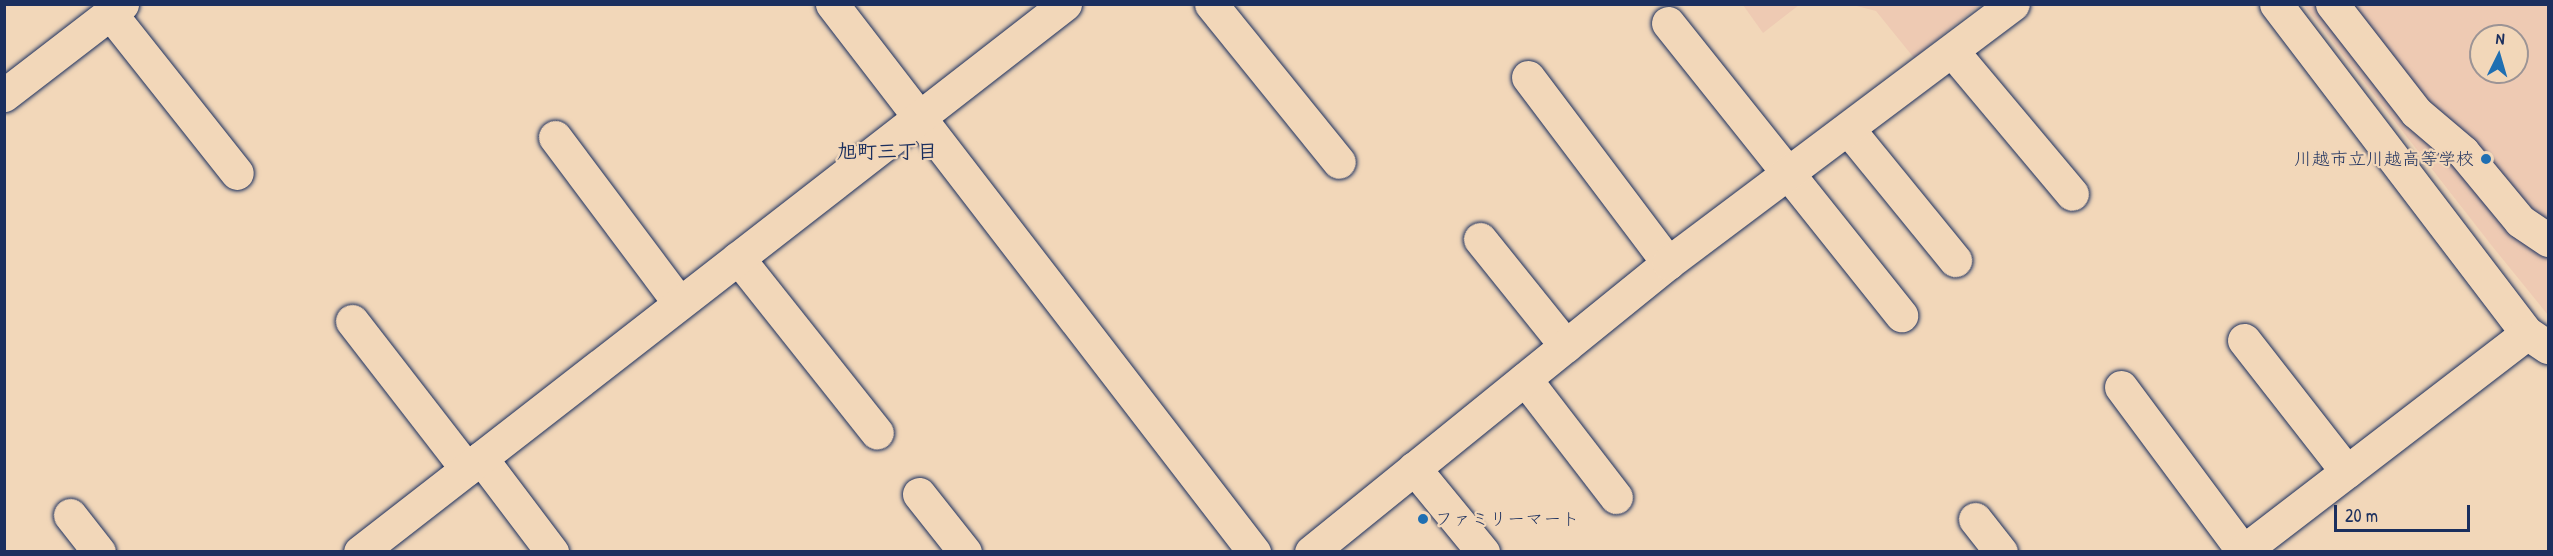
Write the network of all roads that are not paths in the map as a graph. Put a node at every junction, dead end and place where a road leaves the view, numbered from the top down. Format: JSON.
{"nodes":[{"id":1,"x":832,"y":4,"type":"edge"},
{"id":2,"x":1065,"y":4,"type":"edge"},
{"id":3,"x":1211,"y":4,"type":"edge"},
{"id":4,"x":2013,"y":4,"type":"edge"},
{"id":5,"x":2276,"y":4,"type":"edge"},
{"id":6,"x":2332,"y":4,"type":"edge"},
{"id":7,"x":104,"y":11,"type":"edge"},
{"id":8,"x":1668,"y":24,"type":"dead end"},
{"id":9,"x":1953,"y":52,"type":"junction"},
{"id":10,"x":1528,"y":76,"type":"dead end"},
{"id":11,"x":4,"y":95,"type":"edge"},
{"id":12,"x":921,"y":116,"type":"junction"},
{"id":13,"x":1849,"y":130,"type":"junction"},
{"id":14,"x":555,"y":137,"type":"dead end"},
{"id":15,"x":1339,"y":162,"type":"dead end"},
{"id":16,"x":237,"y":173,"type":"dead end"},
{"id":17,"x":1788,"y":174,"type":"junction"},
{"id":18,"x":2072,"y":194,"type":"dead end"},
{"id":19,"x":1480,"y":239,"type":"dead end"},
{"id":20,"x":2548,"y":240,"type":"edge"},
{"id":21,"x":738,"y":258,"type":"junction"},
{"id":22,"x":1955,"y":261,"type":"dead end"},
{"id":23,"x":1668,"y":264,"type":"junction"},
{"id":24,"x":680,"y":303,"type":"junction"},
{"id":25,"x":1901,"y":315,"type":"dead end"},
{"id":26,"x":352,"y":321,"type":"dead end"},
{"id":27,"x":2244,"y":340,"type":"dead end"},
{"id":28,"x":2538,"y":340,"type":"edge"},
{"id":29,"x":1566,"y":346,"type":"junction"},
{"id":30,"x":1525,"y":379,"type":"junction"},
{"id":31,"x":2121,"y":387,"type":"dead end"},
{"id":32,"x":878,"y":434,"type":"dead end"},
{"id":33,"x":474,"y":463,"type":"junction"},
{"id":34,"x":1414,"y":468,"type":"junction"},
{"id":35,"x":2347,"y":472,"type":"junction"},
{"id":36,"x":919,"y":494,"type":"dead end"},
{"id":37,"x":1616,"y":496,"type":"dead end"},
{"id":38,"x":70,"y":515,"type":"dead end"},
{"id":39,"x":1975,"y":519,"type":"dead end"},
{"id":40,"x":2243,"y":551,"type":"edge"},
{"id":41,"x":99,"y":552,"type":"edge"},
{"id":42,"x":360,"y":552,"type":"edge"},
{"id":43,"x":552,"y":552,"type":"edge"},
{"id":44,"x":965,"y":552,"type":"edge"},
{"id":45,"x":1254,"y":552,"type":"edge"},
{"id":46,"x":1311,"y":552,"type":"edge"},
{"id":47,"x":1483,"y":552,"type":"edge"},
{"id":48,"x":2001,"y":552,"type":"edge"}],
"edges":[{"from":1,"to":12,"type":"street"},
{"from":2,"to":12,"type":"street"},
{"from":3,"to":15,"type":"street"},
{"from":4,"to":9,"type":"street"},
{"from":5,"to":28,"type":"street"},
{"from":6,"to":20,"type":"street"},
{"from":7,"to":11,"type":"street"},
{"from":7,"to":16,"type":"street"},
{"from":8,"to":17,"type":"street"},
{"from":9,"to":13,"type":"street"},
{"from":9,"to":18,"type":"street"},
{"from":10,"to":23,"type":"street"},
{"from":12,"to":21,"type":"street"},
{"from":12,"to":45,"type":"street"},
{"from":13,"to":17,"type":"street"},
{"from":13,"to":22,"type":"street"},
{"from":14,"to":24,"type":"street"},
{"from":17,"to":23,"type":"street"},
{"from":17,"to":25,"type":"street"},
{"from":19,"to":29,"type":"street"},
{"from":21,"to":24,"type":"street"},
{"from":21,"to":32,"type":"street"},
{"from":23,"to":29,"type":"street"},
{"from":24,"to":33,"type":"street"},
{"from":26,"to":33,"type":"street"},
{"from":27,"to":35,"type":"street"},
{"from":28,"to":35,"type":"street"},
{"from":29,"to":30,"type":"street"},
{"from":30,"to":34,"type":"street"},
{"from":30,"to":37,"type":"street"},
{"from":31,"to":40,"type":"street"},
{"from":33,"to":42,"type":"street"},
{"from":33,"to":43,"type":"street"},
{"from":34,"to":46,"type":"street"},
{"from":34,"to":47,"type":"street"},
{"from":35,"to":40,"type":"street"},
{"from":36,"to":44,"type":"street"},
{"from":38,"to":41,"type":"street"},
{"from":39,"to":48,"type":"street"}]}
